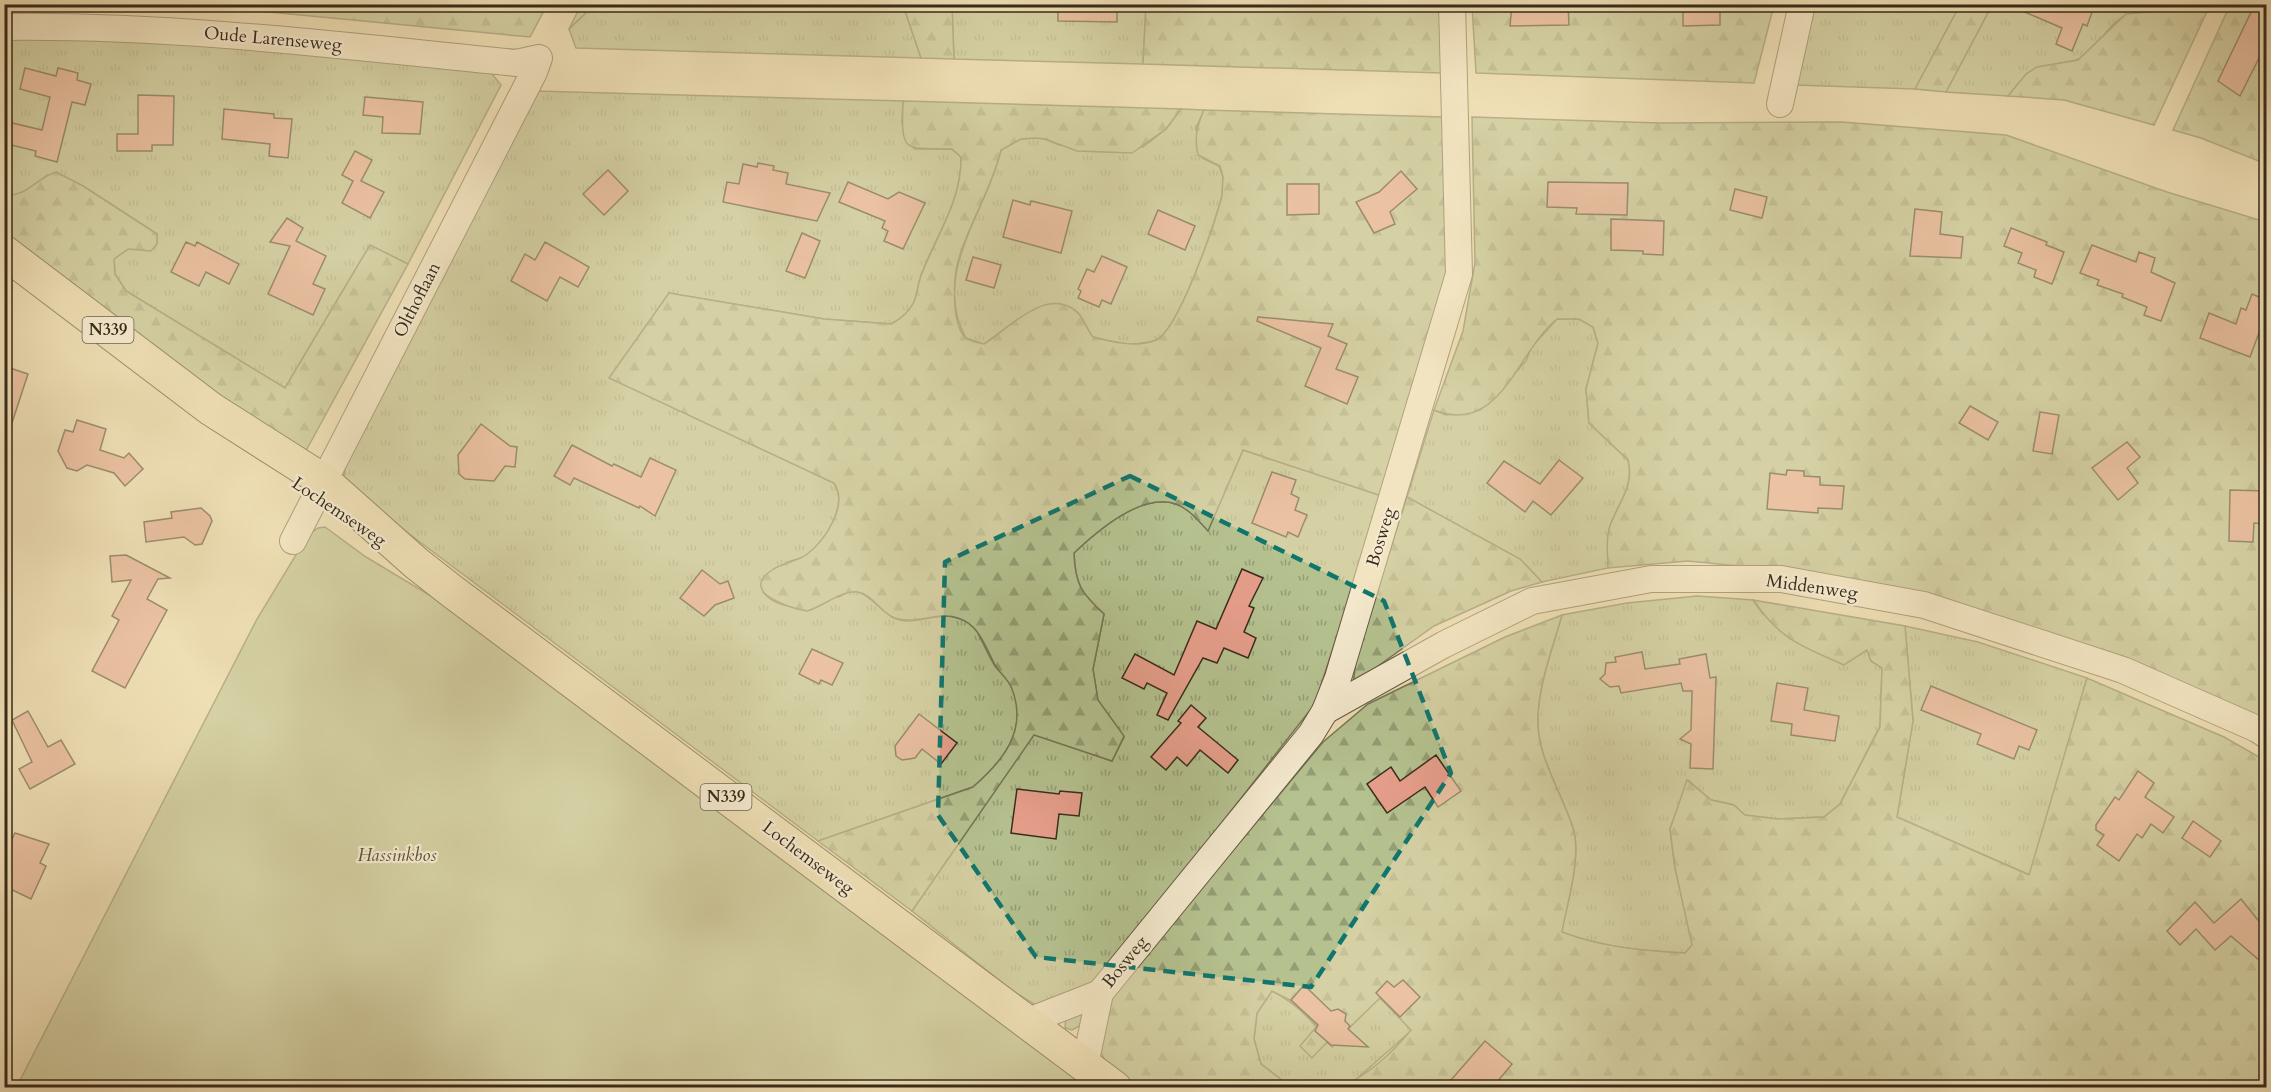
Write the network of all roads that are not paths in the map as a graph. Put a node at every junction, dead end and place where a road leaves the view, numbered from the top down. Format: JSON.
{"nodes":[{"id":1,"x":1452,"y":4,"type":"edge"},
{"id":2,"x":1802,"y":4,"type":"edge"},
{"id":3,"x":4,"y":27,"type":"edge"},
{"id":4,"x":539,"y":58,"type":"joint"},
{"id":5,"x":1780,"y":104,"type":"dead end"},
{"id":6,"x":4,"y":252,"type":"edge"},
{"id":7,"x":319,"y":490,"type":"junction"},
{"id":8,"x":292,"y":542,"type":"dead end"},
{"id":9,"x":1325,"y":711,"type":"junction"},
{"id":10,"x":2266,"y":735,"type":"edge"},
{"id":11,"x":1100,"y":993,"type":"junction"},
{"id":12,"x":1026,"y":1022,"type":"junction"},
{"id":13,"x":1085,"y":1065,"type":"junction"},
{"id":14,"x":1115,"y":1088,"type":"edge"}],
"edges":[{"from":1,"to":9,"type":"street","name":"Bosweg"},
{"from":2,"to":5,"type":"street"},
{"from":3,"to":4,"type":"street","name":"Oude Larenseweg"},
{"from":4,"to":7,"type":"street","name":"Olthoflaan"},
{"from":6,"to":7,"type":"main road","name":"Lochemseweg","number":"N339"},
{"from":7,"to":8,"type":"street","name":"Olthoflaan"},
{"from":7,"to":12,"type":"main road","name":"Lochemseweg","number":"N339"},
{"from":9,"to":10,"type":"street","name":"Middenweg"},
{"from":9,"to":11,"type":"street","name":"Bosweg"},
{"from":11,"to":12,"type":"street","name":"Bosweg"},
{"from":11,"to":13,"type":"street","name":"Bosweg"},
{"from":12,"to":13,"type":"main road","name":"Lochemseweg","number":"N339"},
{"from":13,"to":14,"type":"main road","name":"Lochemseweg","number":"N339"}]}
